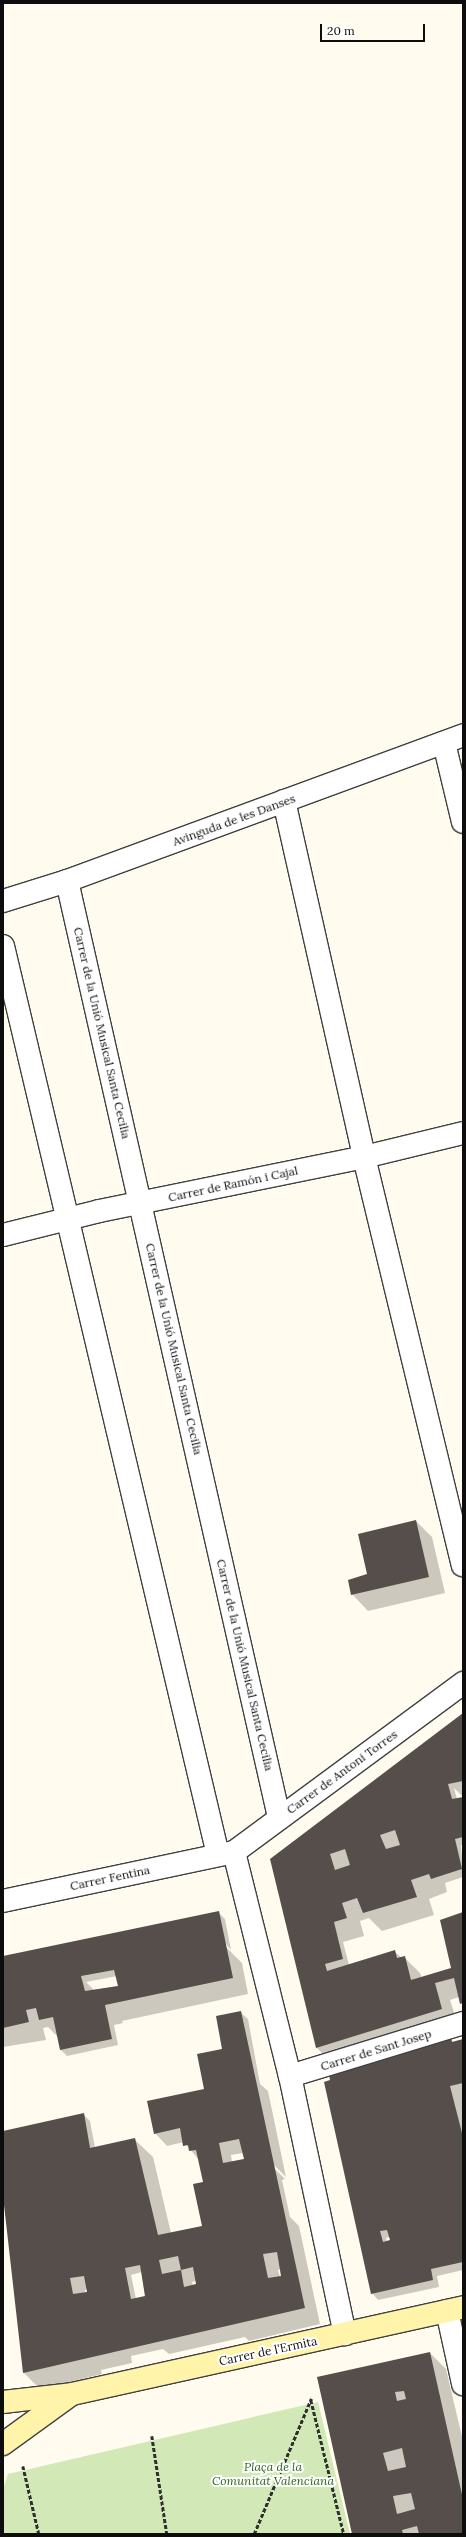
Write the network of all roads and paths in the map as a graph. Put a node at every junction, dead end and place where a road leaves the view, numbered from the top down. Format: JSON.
{"nodes":[{"id":1,"x":454,"y":739,"type":"edge"},
{"id":2,"x":284,"y":801,"type":"junction"},
{"id":3,"x":463,"y":822,"type":"edge"},
{"id":4,"x":67,"y":881,"type":"junction"},
{"id":5,"x":3,"y":901,"type":"edge"},
{"id":6,"x":3,"y":946,"type":"edge"},
{"id":7,"x":463,"y":1133,"type":"edge"},
{"id":8,"x":364,"y":1157,"type":"junction"},
{"id":9,"x":141,"y":1203,"type":"junction"},
{"id":10,"x":67,"y":1220,"type":"junction"},
{"id":11,"x":3,"y":1235,"type":"edge"},
{"id":12,"x":463,"y":1565,"type":"edge"},
{"id":13,"x":463,"y":1683,"type":"edge"},
{"id":14,"x":279,"y":1817,"type":"junction"},
{"id":15,"x":226,"y":1854,"type":"junction"},
{"id":16,"x":3,"y":1901,"type":"edge"},
{"id":17,"x":463,"y":2024,"type":"edge"},
{"id":18,"x":290,"y":2076,"type":"junction"},
{"id":19,"x":455,"y":2309,"type":"edge"},
{"id":20,"x":346,"y":2334,"type":"junction"},
{"id":21,"x":463,"y":2384,"type":"edge"},
{"id":22,"x":72,"y":2394,"type":"junction"},
{"id":23,"x":3,"y":2402,"type":"edge"},
{"id":24,"x":152,"y":2436,"type":"dead end"},
{"id":25,"x":3,"y":2444,"type":"edge"},
{"id":26,"x":23,"y":2466,"type":"dead end"},
{"id":27,"x":39,"y":2534,"type":"edge"},
{"id":28,"x":168,"y":2534,"type":"edge"},
{"id":29,"x":254,"y":2534,"type":"edge"},
{"id":30,"x":344,"y":2534,"type":"edge"}],
"edges":[{"from":1,"to":2,"type":"street","name":"Avinguda de les Danses"},
{"from":1,"to":3,"type":"street"},
{"from":2,"to":4,"type":"street","name":"Avinguda de les Danses"},
{"from":2,"to":8,"type":"street"},
{"from":4,"to":5,"type":"street","name":"Avinguda de les Danses"},
{"from":4,"to":9,"type":"street","name":"Carrer de la Unió Musical Santa Cecilia"},
{"from":6,"to":10,"type":"street"},
{"from":7,"to":8,"type":"street","name":"Carrer de Ramón i Cajal"},
{"from":8,"to":9,"type":"street","name":"Carrer de Ramón i Cajal"},
{"from":8,"to":12,"type":"street"},
{"from":9,"to":10,"type":"street","name":"Carrer de Ramón i Cajal"},
{"from":9,"to":14,"type":"street","name":"Carrer de la Unió Musical Santa Cecilia"},
{"from":10,"to":11,"type":"street","name":"Carrer de Ramón i Cajal"},
{"from":10,"to":15,"type":"street"},
{"from":13,"to":14,"type":"street","name":"Carrer de Antoni Torres"},
{"from":14,"to":15,"type":"street","name":"Carrer de Antoni Torres"},
{"from":15,"to":16,"type":"street","name":"Carrer Fentina"},
{"from":15,"to":18,"type":"street"},
{"from":17,"to":18,"type":"street","name":"Carrer de Sant Josep"},
{"from":18,"to":20,"type":"street"},
{"from":19,"to":20,"type":"street","name":"Carrer de l'Ermita"},
{"from":19,"to":21,"type":"street"},
{"from":20,"to":22,"type":"street","name":"Carrer de l'Ermita"},
{"from":22,"to":23,"type":"street","name":"Carrer de l'Ermita"},
{"from":22,"to":25,"type":"street","name":"Carrer de l'Ermita"},
{"from":24,"to":28,"type":"path"},
{"from":26,"to":27,"type":"path"},
{"from":29,"to":30,"type":"path"}]}
